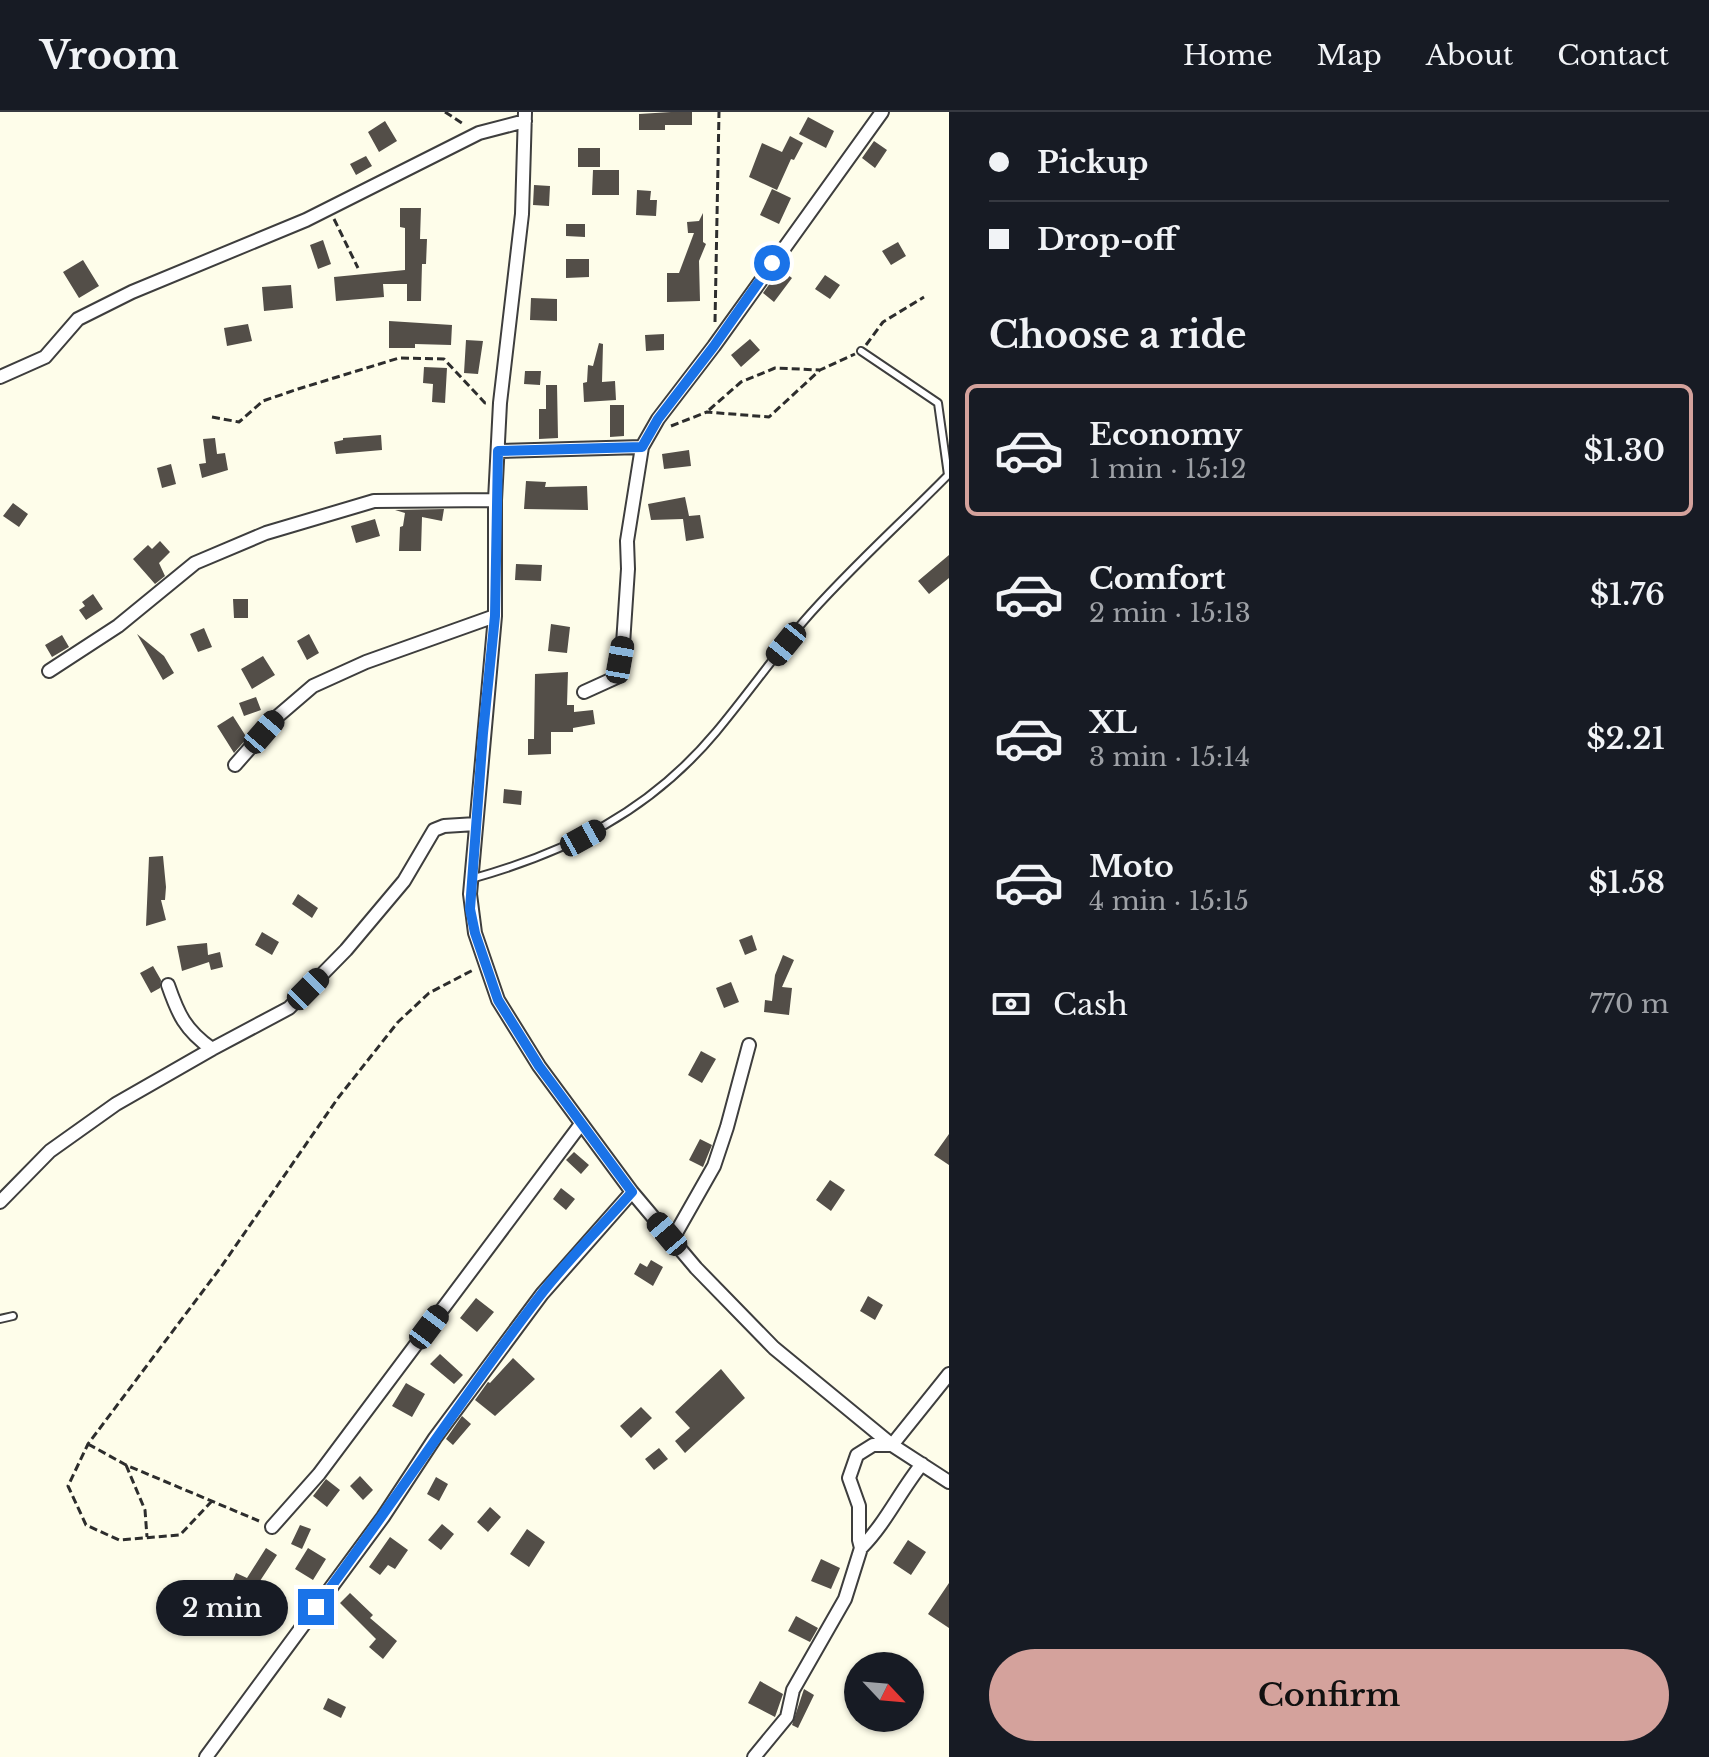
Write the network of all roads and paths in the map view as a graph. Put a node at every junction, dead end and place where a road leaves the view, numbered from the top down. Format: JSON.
{"nodes":[{"id":1,"x":445,"y":112,"type":"edge"},
{"id":2,"x":719,"y":112,"type":"edge"},
{"id":3,"x":882,"y":112,"type":"edge"},
{"id":4,"x":525,"y":116,"type":"edge"},
{"id":5,"x":479,"y":133,"type":"junction"},
{"id":6,"x":328,"y":209,"type":"junction"},
{"id":7,"x":358,"y":268,"type":"dead end"},
{"id":8,"x":924,"y":297,"type":"dead end"},
{"id":9,"x":714,"y":346,"type":"junction"},
{"id":10,"x":861,"y":351,"type":"junction"},
{"id":11,"x":820,"y":370,"type":"junction"},
{"id":12,"x":0,"y":377,"type":"edge"},
{"id":13,"x":500,"y":403,"type":"junction"},
{"id":14,"x":707,"y":412,"type":"junction"},
{"id":15,"x":212,"y":417,"type":"dead end"},
{"id":16,"x":658,"y":419,"type":"junction"},
{"id":17,"x":642,"y":447,"type":"junction"},
{"id":18,"x":498,"y":451,"type":"junction"},
{"id":19,"x":495,"y":500,"type":"junction"},
{"id":20,"x":495,"y":616,"type":"junction"},
{"id":21,"x":49,"y":671,"type":"dead end"},
{"id":22,"x":584,"y":692,"type":"dead end"},
{"id":23,"x":235,"y":765,"type":"dead end"},
{"id":24,"x":476,"y":824,"type":"junction"},
{"id":25,"x":471,"y":879,"type":"junction"},
{"id":26,"x":485,"y":963,"type":"junction"},
{"id":27,"x":168,"y":985,"type":"dead end"},
{"id":28,"x":749,"y":1045,"type":"dead end"},
{"id":29,"x":212,"y":1049,"type":"junction"},
{"id":30,"x":581,"y":1124,"type":"junction"},
{"id":31,"x":632,"y":1192,"type":"junction"},
{"id":32,"x":0,"y":1202,"type":"edge"},
{"id":33,"x":672,"y":1240,"type":"junction"},
{"id":34,"x":13,"y":1316,"type":"dead end"},
{"id":35,"x":0,"y":1319,"type":"edge"},
{"id":36,"x":949,"y":1374,"type":"edge"},
{"id":37,"x":88,"y":1444,"type":"junction"},
{"id":38,"x":892,"y":1445,"type":"junction"},
{"id":39,"x":922,"y":1464,"type":"junction"},
{"id":40,"x":126,"y":1465,"type":"junction"},
{"id":41,"x":949,"y":1482,"type":"edge"},
{"id":42,"x":212,"y":1501,"type":"junction"},
{"id":43,"x":272,"y":1527,"type":"joint"},
{"id":44,"x":147,"y":1538,"type":"junction"},
{"id":45,"x":861,"y":1548,"type":"junction"},
{"id":46,"x":206,"y":1757,"type":"edge"},
{"id":47,"x":754,"y":1757,"type":"edge"}],
"edges":[{"from":1,"to":5,"type":"path"},
{"from":2,"to":9,"type":"path"},
{"from":3,"to":9,"type":"street"},
{"from":4,"to":5,"type":"street"},
{"from":4,"to":13,"type":"street"},
{"from":5,"to":6,"type":"street"},
{"from":6,"to":7,"type":"path"},
{"from":6,"to":12,"type":"street"},
{"from":8,"to":10,"type":"path"},
{"from":9,"to":16,"type":"street"},
{"from":10,"to":11,"type":"path"},
{"from":10,"to":25,"type":"lane"},
{"from":11,"to":14,"type":"path"},
{"from":11,"to":14,"type":"path"},
{"from":13,"to":15,"type":"path"},
{"from":13,"to":18,"type":"street"},
{"from":14,"to":16,"type":"path"},
{"from":16,"to":17,"type":"street"},
{"from":17,"to":18,"type":"street"},
{"from":17,"to":22,"type":"street"},
{"from":18,"to":19,"type":"street"},
{"from":19,"to":20,"type":"street"},
{"from":19,"to":21,"type":"street"},
{"from":20,"to":23,"type":"street"},
{"from":20,"to":24,"type":"street"},
{"from":24,"to":25,"type":"street"},
{"from":24,"to":29,"type":"street"},
{"from":25,"to":26,"type":"street"},
{"from":26,"to":30,"type":"street"},
{"from":26,"to":37,"type":"path"},
{"from":27,"to":29,"type":"street"},
{"from":28,"to":33,"type":"street"},
{"from":29,"to":32,"type":"street"},
{"from":30,"to":31,"type":"street"},
{"from":30,"to":43,"type":"street"},
{"from":31,"to":33,"type":"street"},
{"from":31,"to":46,"type":"street"},
{"from":33,"to":38,"type":"street"},
{"from":34,"to":35,"type":"lane"},
{"from":36,"to":38,"type":"street"},
{"from":37,"to":40,"type":"path"},
{"from":37,"to":44,"type":"path"},
{"from":38,"to":39,"type":"street"},
{"from":38,"to":45,"type":"street"},
{"from":39,"to":41,"type":"street"},
{"from":39,"to":45,"type":"street"},
{"from":40,"to":42,"type":"path"},
{"from":40,"to":44,"type":"path"},
{"from":42,"to":43,"type":"path"},
{"from":42,"to":44,"type":"path"},
{"from":45,"to":47,"type":"street"}]}
